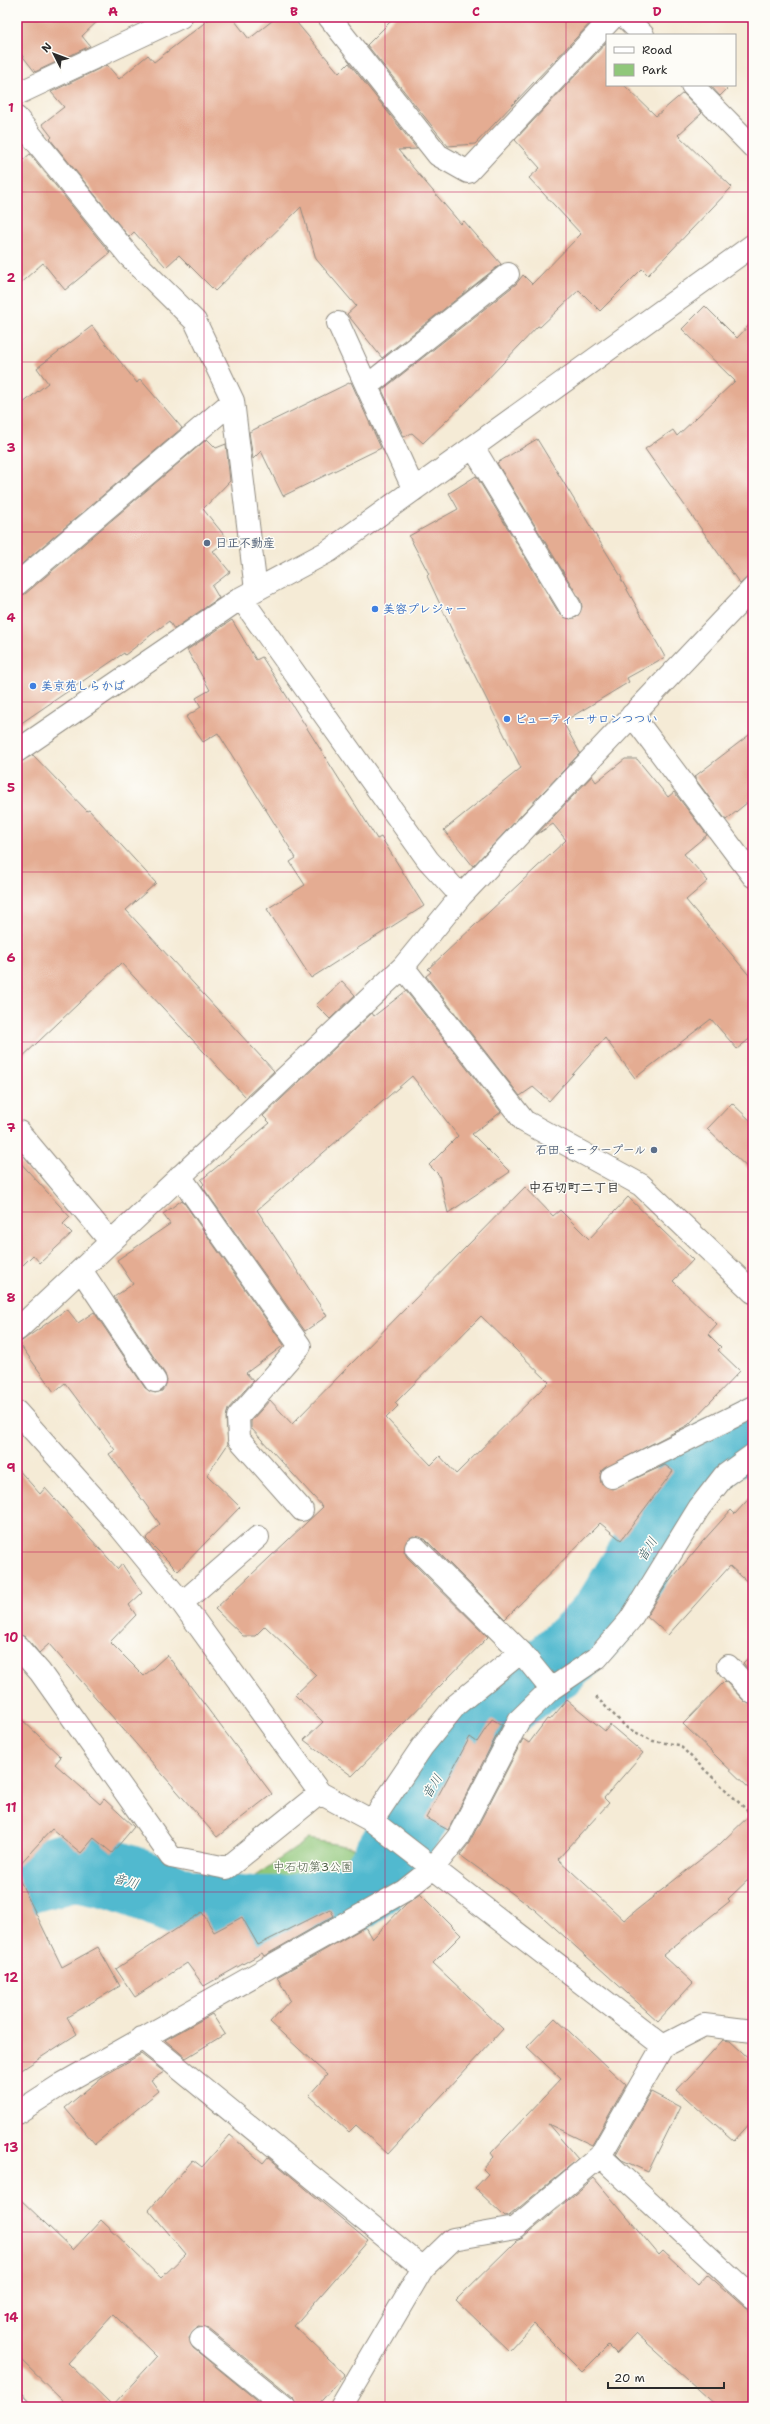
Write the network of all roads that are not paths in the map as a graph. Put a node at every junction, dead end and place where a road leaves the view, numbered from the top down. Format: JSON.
{"nodes":[{"id":1,"x":181,"y":17,"type":"edge"},
{"id":2,"x":329,"y":17,"type":"edge"},
{"id":3,"x":613,"y":17,"type":"edge"},
{"id":4,"x":625,"y":17,"type":"edge"},
{"id":5,"x":642,"y":34,"type":"edge"},
{"id":6,"x":693,"y":86,"type":"edge"},
{"id":7,"x":17,"y":94,"type":"edge"},
{"id":8,"x":17,"y":118,"type":"edge"},
{"id":9,"x":753,"y":147,"type":"edge"},
{"id":10,"x":753,"y":245,"type":"edge"},
{"id":11,"x":508,"y":274,"type":"dead end"},
{"id":12,"x":338,"y":323,"type":"dead end"},
{"id":13,"x":366,"y":386,"type":"junction"},
{"id":14,"x":233,"y":401,"type":"junction"},
{"id":15,"x":473,"y":447,"type":"junction"},
{"id":16,"x":414,"y":490,"type":"junction"},
{"id":17,"x":17,"y":584,"type":"edge"},
{"id":18,"x":753,"y":588,"type":"edge"},
{"id":19,"x":249,"y":594,"type":"junction"},
{"id":20,"x":570,"y":607,"type":"dead end"},
{"id":21,"x":632,"y":715,"type":"junction"},
{"id":22,"x":17,"y":751,"type":"edge"},
{"id":23,"x":753,"y":876,"type":"edge"},
{"id":24,"x":461,"y":896,"type":"junction"},
{"id":25,"x":403,"y":967,"type":"junction"},
{"id":26,"x":18,"y":1132,"type":"dead end"},
{"id":27,"x":180,"y":1176,"type":"junction"},
{"id":28,"x":111,"y":1242,"type":"junction"},
{"id":29,"x":81,"y":1270,"type":"junction"},
{"id":30,"x":753,"y":1292,"type":"edge"},
{"id":31,"x":17,"y":1330,"type":"edge"},
{"id":32,"x":155,"y":1381,"type":"dead end"},
{"id":33,"x":753,"y":1407,"type":"edge"},
{"id":34,"x":17,"y":1412,"type":"edge"},
{"id":35,"x":753,"y":1455,"type":"edge"},
{"id":36,"x":612,"y":1477,"type":"dead end"},
{"id":37,"x":302,"y":1510,"type":"dead end"},
{"id":38,"x":258,"y":1537,"type":"dead end"},
{"id":39,"x":416,"y":1548,"type":"dead end"},
{"id":40,"x":182,"y":1603,"type":"junction"},
{"id":41,"x":17,"y":1646,"type":"edge"},
{"id":42,"x":524,"y":1656,"type":"junction"},
{"id":43,"x":728,"y":1666,"type":"dead end"},
{"id":44,"x":549,"y":1686,"type":"junction"},
{"id":45,"x":753,"y":1693,"type":"edge"},
{"id":46,"x":320,"y":1793,"type":"junction"},
{"id":47,"x":376,"y":1824,"type":"junction"},
{"id":48,"x":428,"y":1864,"type":"junction"},
{"id":49,"x":753,"y":2031,"type":"edge"},
{"id":50,"x":142,"y":2038,"type":"junction"},
{"id":51,"x":663,"y":2046,"type":"junction"},
{"id":52,"x":17,"y":2113,"type":"edge"},
{"id":53,"x":600,"y":2156,"type":"junction"},
{"id":54,"x":423,"y":2268,"type":"junction"},
{"id":55,"x":753,"y":2298,"type":"edge"},
{"id":56,"x":202,"y":2339,"type":"dead end"},
{"id":57,"x":17,"y":2404,"type":"edge"},
{"id":58,"x":20,"y":2407,"type":"edge"},
{"id":59,"x":285,"y":2407,"type":"edge"},
{"id":60,"x":341,"y":2407,"type":"edge"}],
"edges":[{"from":1,"to":7,"type":"street"},
{"from":2,"to":3,"type":"street"},
{"from":4,"to":5,"type":"street"},
{"from":6,"to":9,"type":"street"},
{"from":8,"to":14,"type":"street"},
{"from":10,"to":15,"type":"street"},
{"from":11,"to":13,"type":"street"},
{"from":12,"to":13,"type":"street"},
{"from":13,"to":16,"type":"street"},
{"from":14,"to":17,"type":"street"},
{"from":14,"to":19,"type":"street"},
{"from":15,"to":16,"type":"street"},
{"from":15,"to":20,"type":"street"},
{"from":16,"to":19,"type":"street"},
{"from":18,"to":21,"type":"street"},
{"from":19,"to":22,"type":"street"},
{"from":19,"to":24,"type":"street"},
{"from":21,"to":23,"type":"street"},
{"from":21,"to":24,"type":"street"},
{"from":24,"to":25,"type":"street"},
{"from":25,"to":27,"type":"street"},
{"from":25,"to":30,"type":"street"},
{"from":26,"to":28,"type":"street"},
{"from":27,"to":28,"type":"street"},
{"from":27,"to":37,"type":"street"},
{"from":28,"to":29,"type":"street"},
{"from":29,"to":31,"type":"street"},
{"from":29,"to":32,"type":"street"},
{"from":33,"to":36,"type":"street"},
{"from":34,"to":40,"type":"street"},
{"from":35,"to":44,"type":"street"},
{"from":38,"to":40,"type":"street"},
{"from":39,"to":42,"type":"street"},
{"from":40,"to":46,"type":"street"},
{"from":41,"to":46,"type":"street"},
{"from":42,"to":44,"type":"street"},
{"from":42,"to":47,"type":"street"},
{"from":43,"to":45,"type":"street"},
{"from":44,"to":48,"type":"street"},
{"from":46,"to":47,"type":"street"},
{"from":47,"to":48,"type":"street"},
{"from":48,"to":50,"type":"street"},
{"from":48,"to":51,"type":"street"},
{"from":49,"to":51,"type":"street"},
{"from":50,"to":52,"type":"street"},
{"from":50,"to":54,"type":"street"},
{"from":51,"to":53,"type":"street"},
{"from":53,"to":54,"type":"street"},
{"from":53,"to":55,"type":"street"},
{"from":54,"to":60,"type":"street"},
{"from":56,"to":59,"type":"street"},
{"from":57,"to":58,"type":"street"}]}
